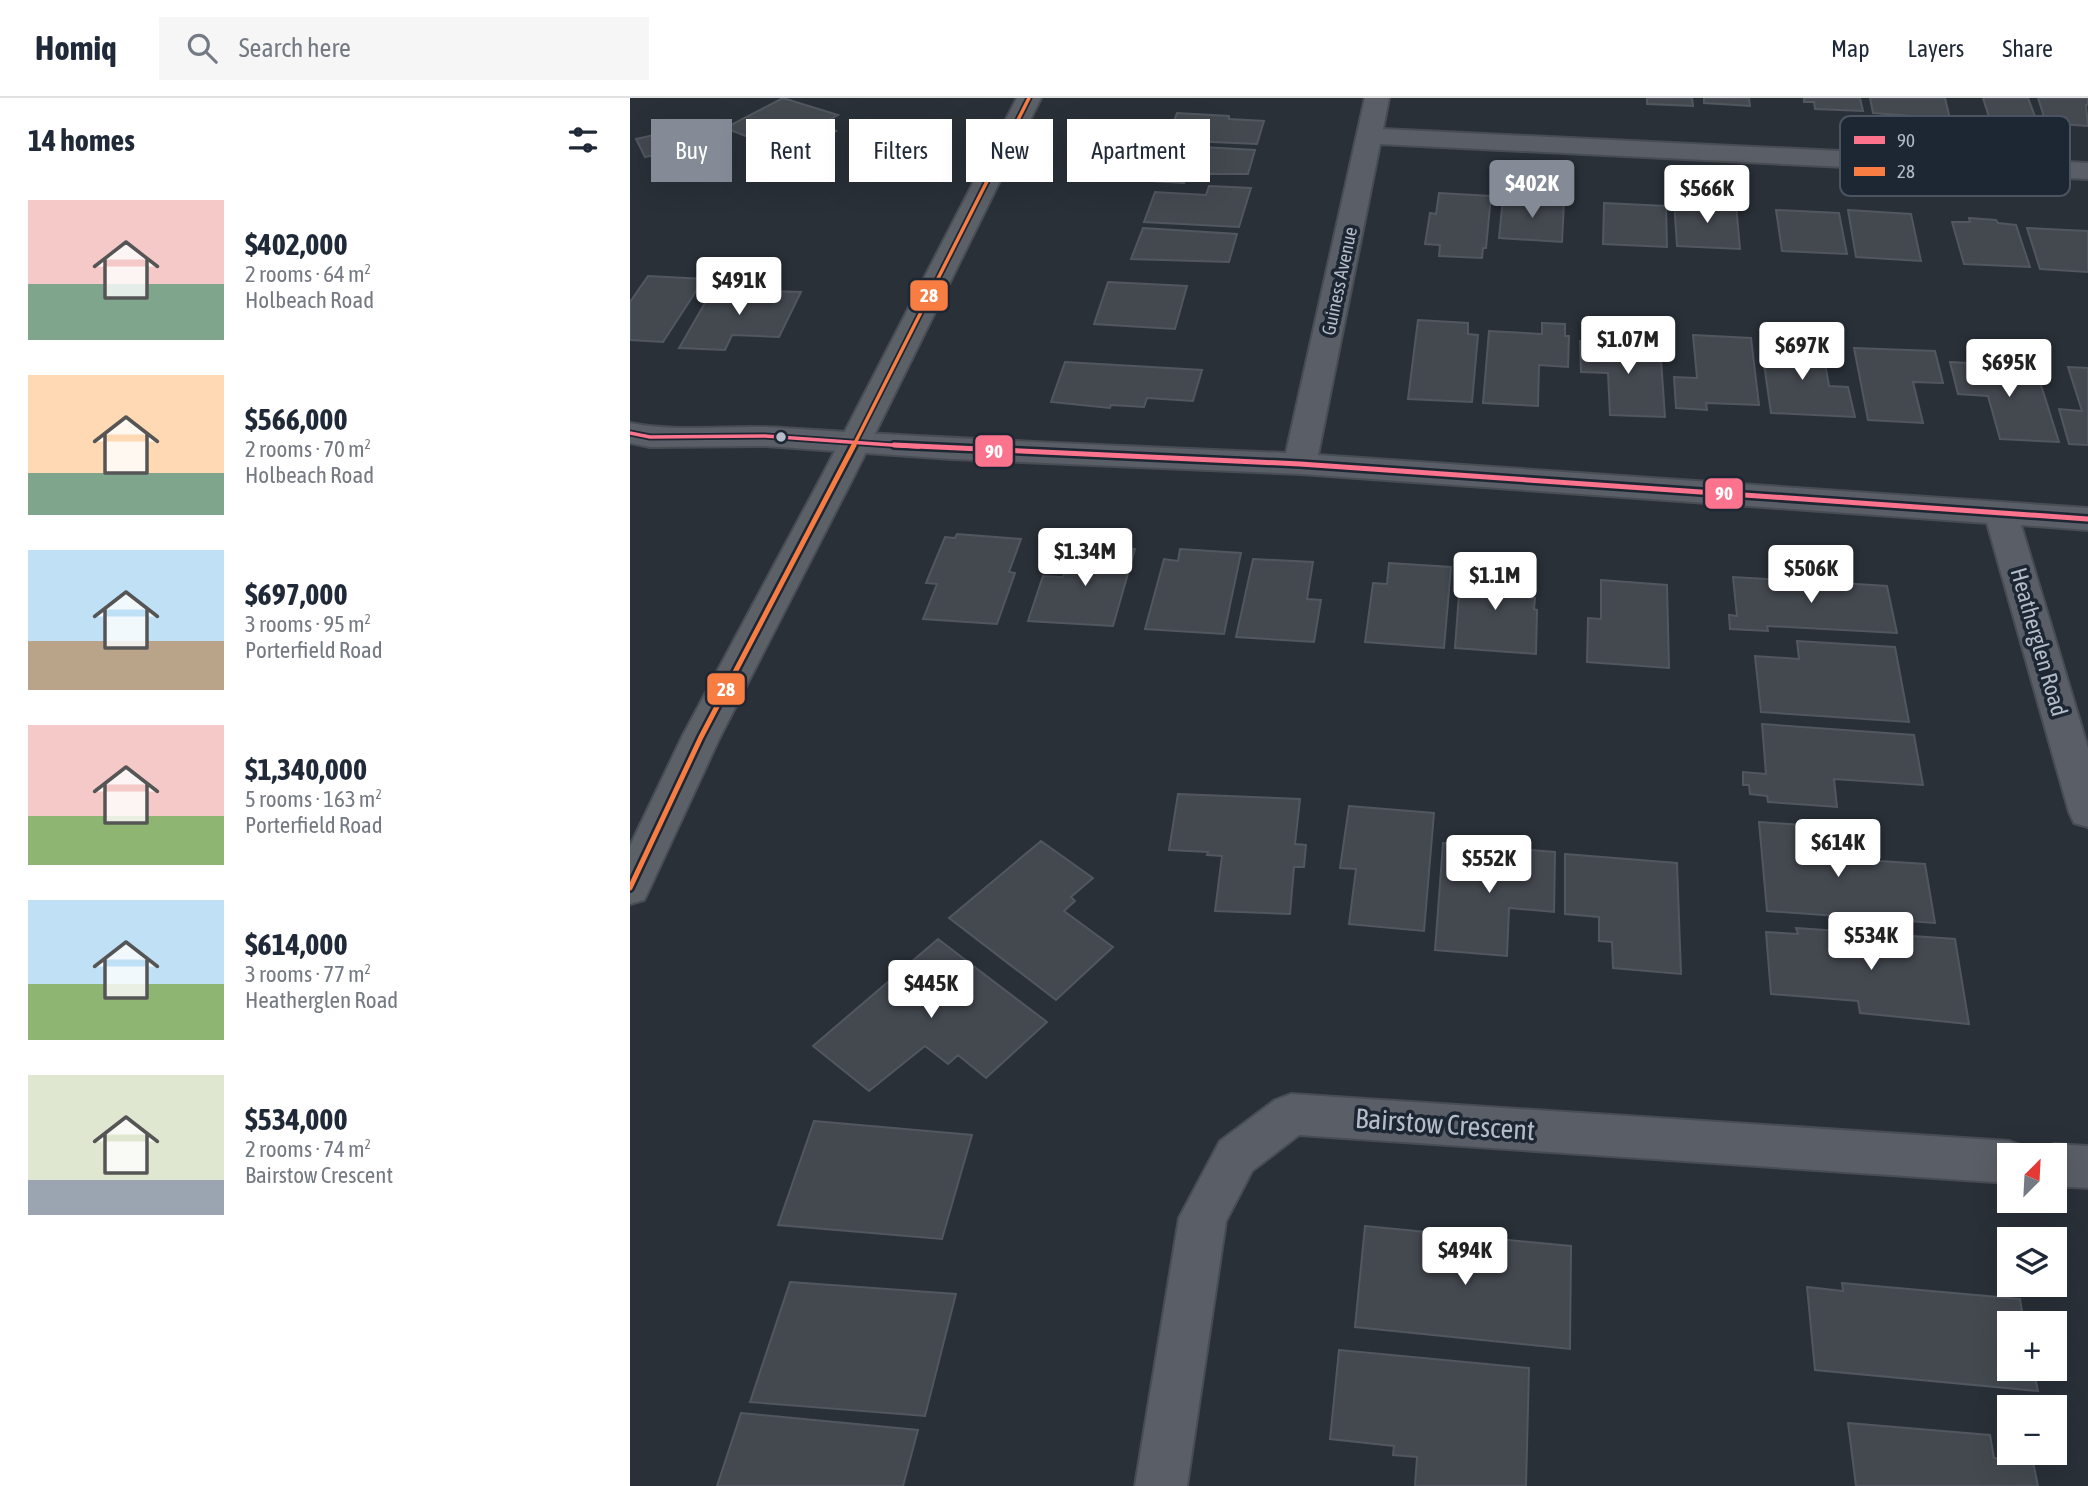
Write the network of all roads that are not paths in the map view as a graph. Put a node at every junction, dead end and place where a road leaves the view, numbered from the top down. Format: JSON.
{"nodes":[{"id":1,"x":1030,"y":98,"type":"edge"},
{"id":2,"x":1377,"y":98,"type":"edge"},
{"id":3,"x":1370,"y":136,"type":"junction"},
{"id":4,"x":1840,"y":159,"type":"edge"},
{"id":5,"x":2070,"y":170,"type":"edge"},
{"id":6,"x":2088,"y":171,"type":"edge"},
{"id":7,"x":630,"y":433,"type":"edge"},
{"id":8,"x":854,"y":443,"type":"junction"},
{"id":9,"x":1300,"y":464,"type":"junction"},
{"id":10,"x":2001,"y":514,"type":"junction"},
{"id":11,"x":2088,"y":519,"type":"edge"},
{"id":12,"x":2088,"y":812,"type":"edge"},
{"id":13,"x":630,"y":888,"type":"edge"},
{"id":14,"x":1997,"y":1161,"type":"edge"},
{"id":15,"x":2067,"y":1166,"type":"edge"},
{"id":16,"x":2088,"y":1167,"type":"edge"},
{"id":17,"x":1161,"y":1486,"type":"edge"}],
"edges":[{"from":1,"to":8,"type":"main road"},
{"from":2,"to":3,"type":"street","name":"Guiness Avenue"},
{"from":3,"to":4,"type":"street"},
{"from":3,"to":9,"type":"street","name":"Guiness Avenue"},
{"from":5,"to":6,"type":"street"},
{"from":7,"to":8,"type":"street"},
{"from":8,"to":9,"type":"street"},
{"from":8,"to":13,"type":"main road"},
{"from":9,"to":10,"type":"street"},
{"from":10,"to":11,"type":"street"},
{"from":10,"to":12,"type":"street","name":"Heatherglen Road"},
{"from":14,"to":17,"type":"street","name":"Bairstow Crescent"},
{"from":15,"to":16,"type":"street"}]}
